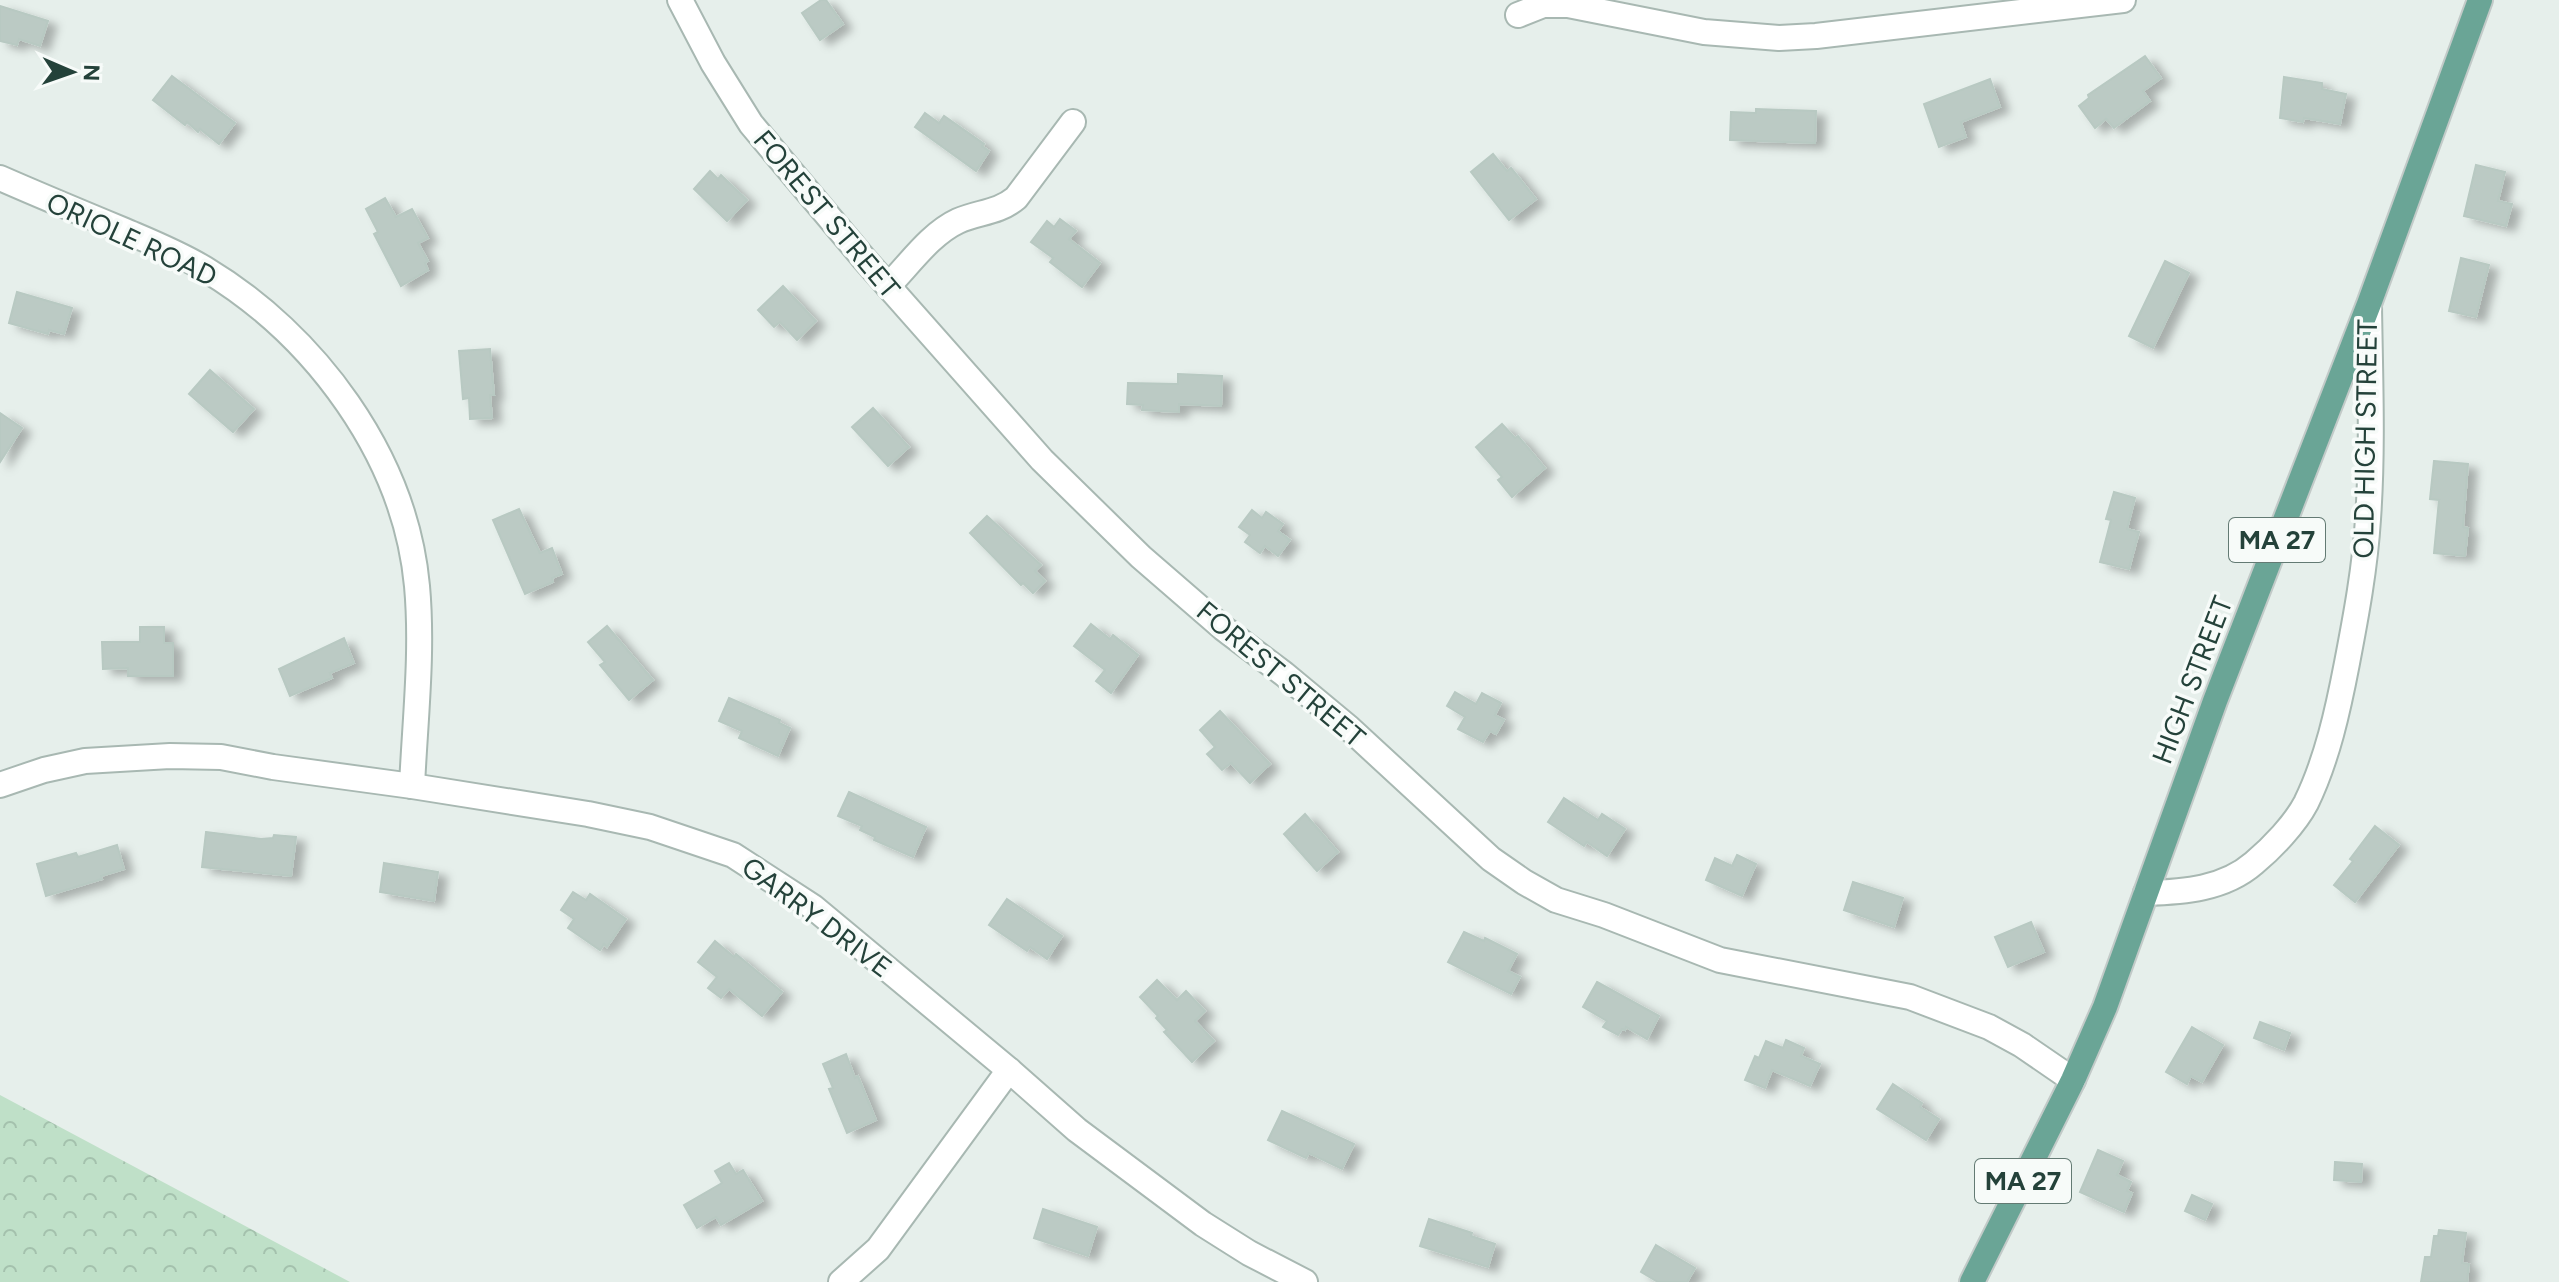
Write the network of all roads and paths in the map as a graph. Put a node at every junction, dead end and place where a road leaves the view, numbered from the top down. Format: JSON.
{"nodes":[{"id":1,"x":680,"y":0,"type":"edge"},
{"id":2,"x":2123,"y":0,"type":"edge"},
{"id":3,"x":2480,"y":0,"type":"edge"},
{"id":4,"x":1518,"y":15,"type":"dead end"},
{"id":5,"x":1073,"y":122,"type":"dead end"},
{"id":6,"x":0,"y":178,"type":"edge"},
{"id":7,"x":888,"y":286,"type":"junction"},
{"id":8,"x":2369,"y":304,"type":"junction"},
{"id":9,"x":0,"y":785,"type":"edge"},
{"id":10,"x":412,"y":786,"type":"junction"},
{"id":11,"x":2146,"y":893,"type":"junction"},
{"id":12,"x":1009,"y":1070,"type":"junction"},
{"id":13,"x":2073,"y":1080,"type":"junction"},
{"id":14,"x":841,"y":1282,"type":"edge"},
{"id":15,"x":1305,"y":1282,"type":"edge"},
{"id":16,"x":1972,"y":1282,"type":"edge"}],
"edges":[{"from":1,"to":7,"type":"street","name":"FOREST STREET"},
{"from":2,"to":4,"type":"street"},
{"from":3,"to":8,"type":"main road","name":"HIGH STREET","number":"MA 27"},
{"from":5,"to":7,"type":"street"},
{"from":6,"to":10,"type":"street","name":"ORIOLE ROAD"},
{"from":7,"to":13,"type":"street","name":"FOREST STREET"},
{"from":8,"to":11,"type":"main road","name":"HIGH STREET","number":"MA 27"},
{"from":8,"to":11,"type":"street","name":"OLD HIGH STREET"},
{"from":9,"to":10,"type":"street","name":"GARRY DRIVE"},
{"from":10,"to":12,"type":"street","name":"GARRY DRIVE"},
{"from":11,"to":13,"type":"main road","name":"HIGH STREET","number":"MA 27"},
{"from":12,"to":14,"type":"street"},
{"from":12,"to":15,"type":"street","name":"GARRY DRIVE"},
{"from":13,"to":16,"type":"main road","name":"HIGH STREET","number":"MA 27"}]}
